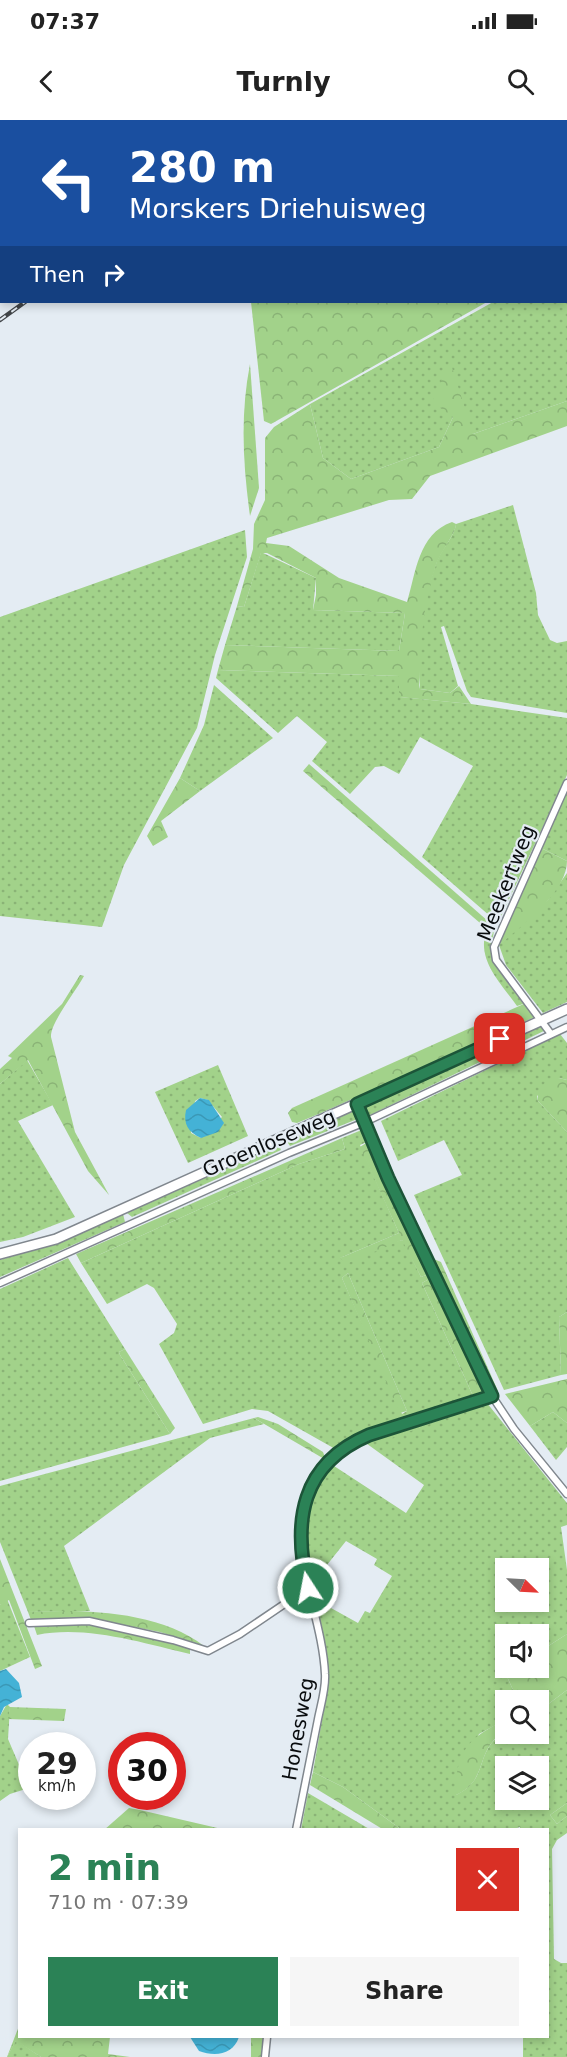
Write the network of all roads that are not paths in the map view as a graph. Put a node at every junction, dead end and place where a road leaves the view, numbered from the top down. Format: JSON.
{"nodes":[{"id":1,"x":567,"y":783,"type":"edge"},
{"id":2,"x":567,"y":1009,"type":"edge"},
{"id":3,"x":541,"y":1021,"type":"junction"},
{"id":4,"x":567,"y":1027,"type":"edge"},
{"id":5,"x":551,"y":1034,"type":"junction"},
{"id":6,"x":357,"y":1104,"type":"junction"},
{"id":7,"x":365,"y":1122,"type":"junction"},
{"id":8,"x":0,"y":1254,"type":"edge"},
{"id":9,"x":0,"y":1283,"type":"edge"},
{"id":10,"x":492,"y":1396,"type":"junction"},
{"id":11,"x":567,"y":1494,"type":"edge"},
{"id":12,"x":308,"y":1588,"type":"junction"},
{"id":13,"x":29,"y":1623,"type":"dead end"},
{"id":14,"x":296,"y":1828,"type":"edge"},
{"id":15,"x":267,"y":2038,"type":"edge"},
{"id":16,"x":265,"y":2057,"type":"edge"}],
"edges":[{"from":1,"to":3,"type":"street","name":"Meekertweg"},
{"from":2,"to":3,"type":"main road","name":"Groenloseweg"},
{"from":3,"to":5,"type":"street"},
{"from":3,"to":6,"type":"main road","name":"Groenloseweg"},
{"from":4,"to":5,"type":"street","name":"Groenloseweg"},
{"from":5,"to":7,"type":"street","name":"Groenloseweg"},
{"from":6,"to":7,"type":"street"},
{"from":6,"to":8,"type":"main road","name":"Groenloseweg"},
{"from":7,"to":9,"type":"street","name":"Groenloseweg"},
{"from":7,"to":10,"type":"street"},
{"from":10,"to":11,"type":"street"},
{"from":10,"to":12,"type":"street","name":"Honesweg"},
{"from":12,"to":13,"type":"street"},
{"from":12,"to":14,"type":"street","name":"Honesweg"},
{"from":15,"to":16,"type":"street"}]}
